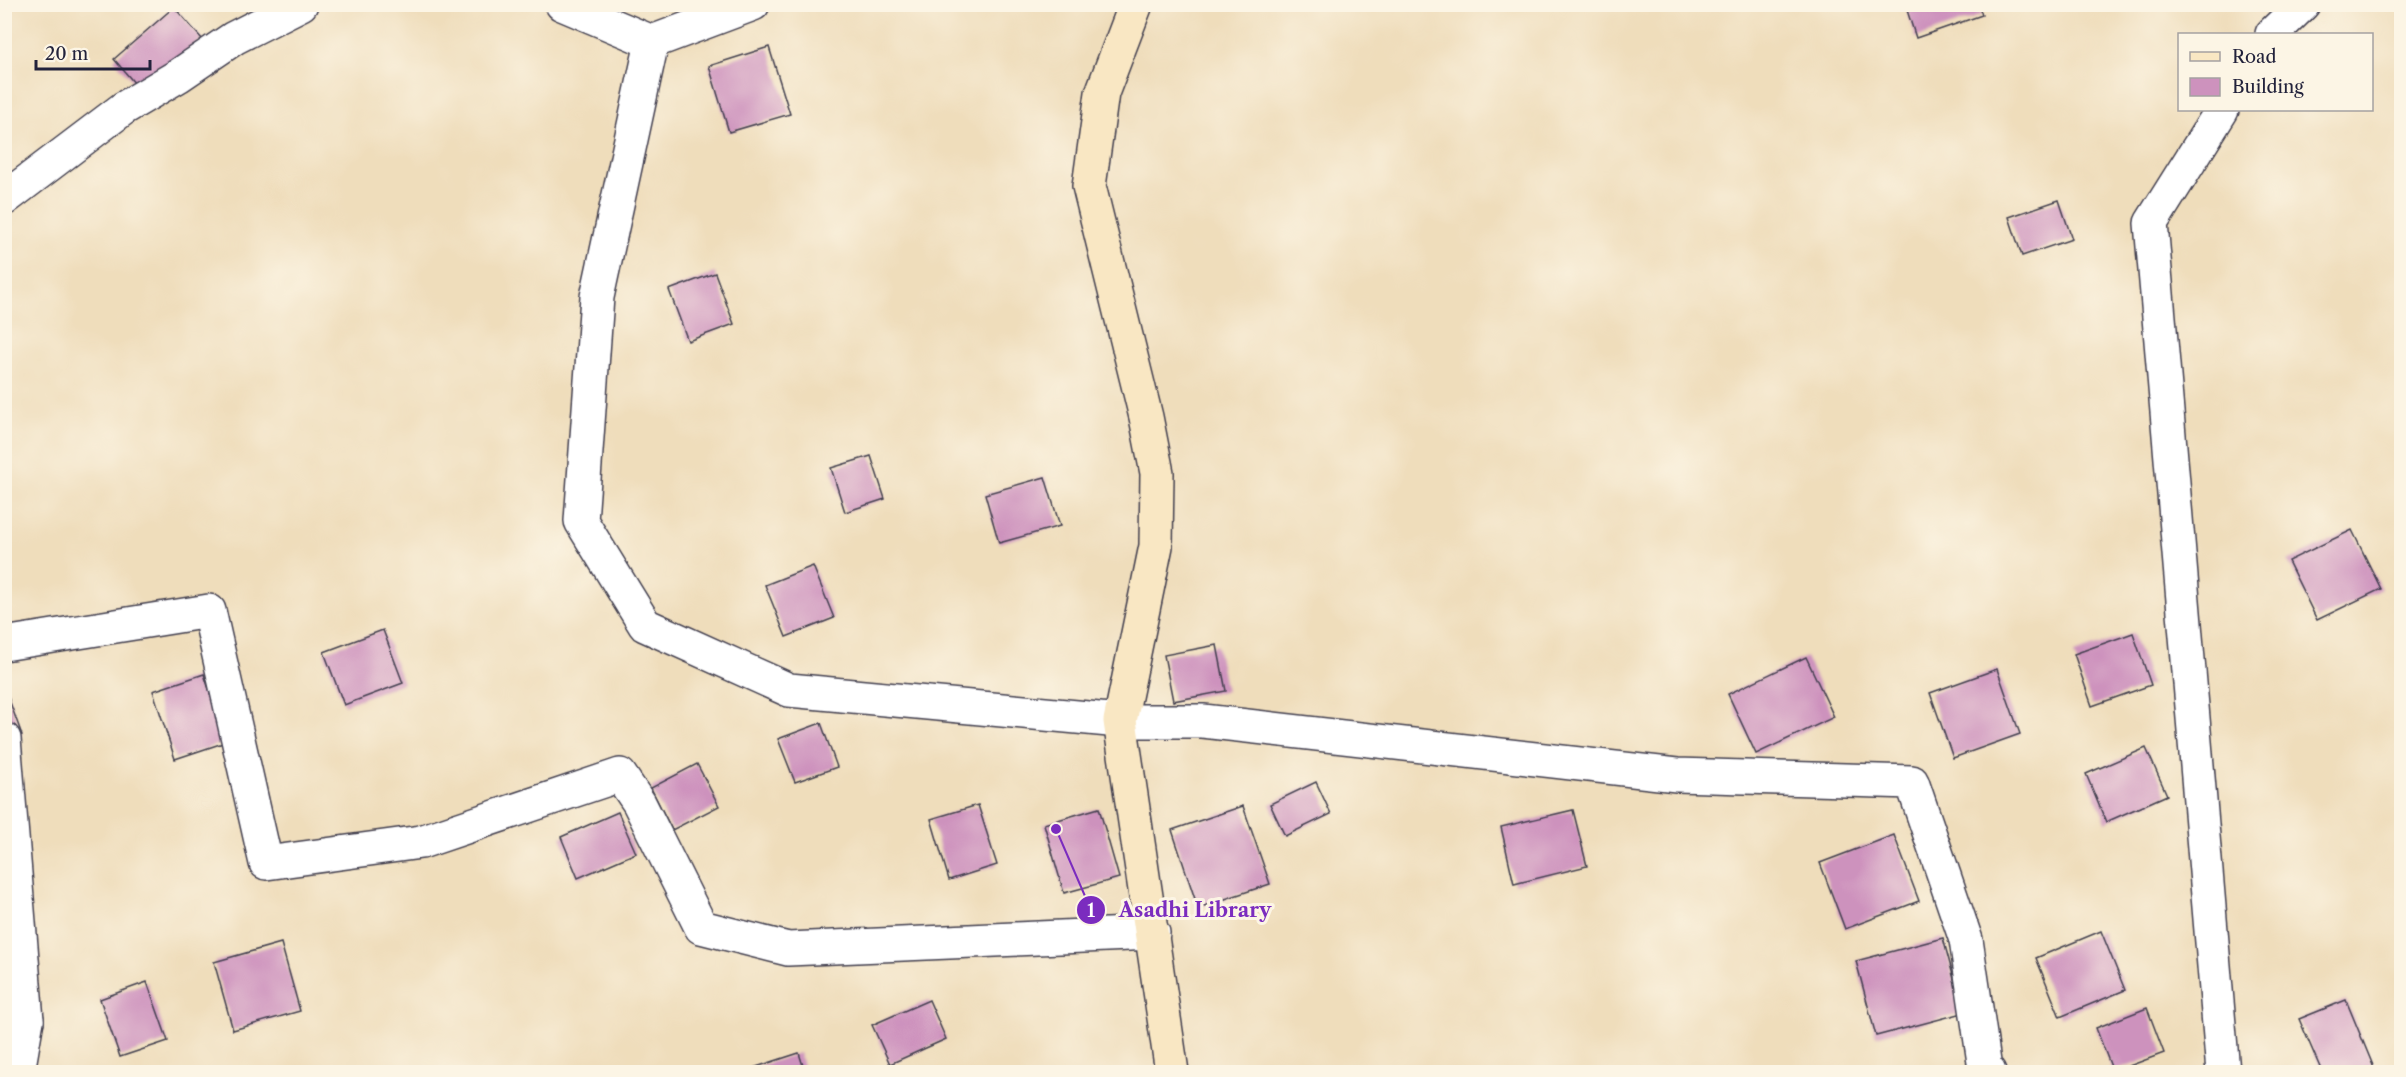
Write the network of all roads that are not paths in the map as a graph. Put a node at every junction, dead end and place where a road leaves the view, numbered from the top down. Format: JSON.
{"nodes":[{"id":1,"x":301,"y":4,"type":"edge"},
{"id":2,"x":562,"y":4,"type":"edge"},
{"id":3,"x":753,"y":4,"type":"edge"},
{"id":4,"x":1136,"y":4,"type":"edge"},
{"id":5,"x":2303,"y":4,"type":"edge"},
{"id":6,"x":2273,"y":33,"type":"edge"},
{"id":7,"x":652,"y":42,"type":"junction"},
{"id":8,"x":2222,"y":111,"type":"edge"},
{"id":9,"x":4,"y":199,"type":"edge"},
{"id":10,"x":4,"y":644,"type":"edge"},
{"id":11,"x":1120,"y":721,"type":"junction"},
{"id":12,"x":4,"y":739,"type":"edge"},
{"id":13,"x":1153,"y":933,"type":"junction"},
{"id":14,"x":16,"y":1020,"type":"edge"},
{"id":15,"x":18,"y":1072,"type":"edge"},
{"id":16,"x":1172,"y":1072,"type":"edge"},
{"id":17,"x":1989,"y":1072,"type":"edge"},
{"id":18,"x":2223,"y":1072,"type":"edge"}],
"edges":[{"from":1,"to":9,"type":"street"},
{"from":2,"to":7,"type":"street"},
{"from":3,"to":7,"type":"street"},
{"from":4,"to":11,"type":"street"},
{"from":5,"to":6,"type":"street"},
{"from":7,"to":11,"type":"street"},
{"from":8,"to":18,"type":"street"},
{"from":10,"to":13,"type":"street"},
{"from":11,"to":13,"type":"street"},
{"from":11,"to":17,"type":"street"},
{"from":12,"to":14,"type":"street"},
{"from":13,"to":16,"type":"street"},
{"from":14,"to":15,"type":"street"}]}
